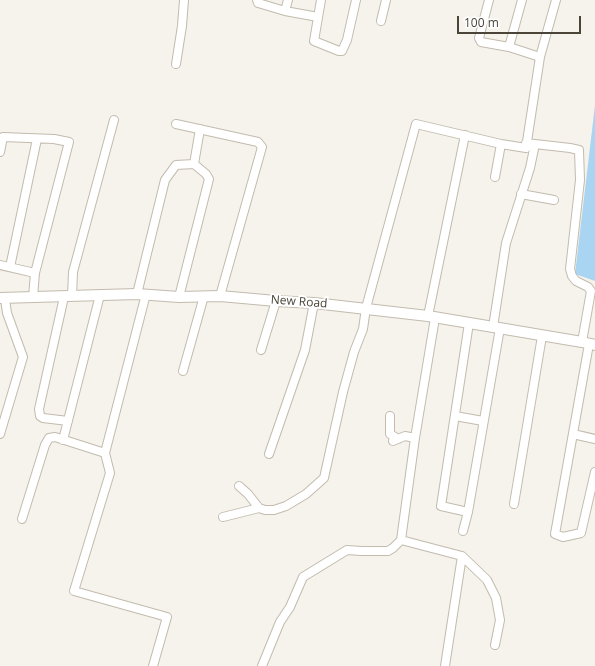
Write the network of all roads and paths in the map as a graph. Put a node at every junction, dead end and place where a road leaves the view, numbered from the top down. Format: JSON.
{"nodes":[{"id":1,"x":184,"y":0,"type":"edge"},
{"id":2,"x":257,"y":0,"type":"edge"},
{"id":3,"x":288,"y":0,"type":"edge"},
{"id":4,"x":321,"y":0,"type":"edge"},
{"id":5,"x":356,"y":0,"type":"edge"},
{"id":6,"x":386,"y":0,"type":"edge"},
{"id":7,"x":489,"y":0,"type":"edge"},
{"id":8,"x":522,"y":0,"type":"edge"},
{"id":9,"x":556,"y":0,"type":"edge"},
{"id":10,"x":286,"y":11,"type":"junction"},
{"id":11,"x":318,"y":17,"type":"junction"},
{"id":12,"x":381,"y":21,"type":"dead end"},
{"id":13,"x":509,"y":47,"type":"junction"},
{"id":14,"x":540,"y":57,"type":"junction"},
{"id":15,"x":176,"y":64,"type":"dead end"},
{"id":16,"x":114,"y":120,"type":"dead end"},
{"id":17,"x":176,"y":124,"type":"dead end"},
{"id":18,"x":200,"y":129,"type":"junction"},
{"id":19,"x":465,"y":135,"type":"junction"},
{"id":20,"x":37,"y":139,"type":"junction"},
{"id":21,"x":530,"y":143,"type":"junction"},
{"id":22,"x":501,"y":144,"type":"junction"},
{"id":23,"x":0,"y":152,"type":"edge"},
{"id":24,"x":194,"y":164,"type":"junction"},
{"id":25,"x":495,"y":177,"type":"dead end"},
{"id":26,"x":521,"y":194,"type":"junction"},
{"id":27,"x":554,"y":200,"type":"dead end"},
{"id":28,"x":0,"y":265,"type":"edge"},
{"id":29,"x":10,"y":267,"type":"junction"},
{"id":30,"x":35,"y":273,"type":"junction"},
{"id":31,"x":141,"y":294,"type":"junction"},
{"id":32,"x":68,"y":296,"type":"junction"},
{"id":33,"x":100,"y":296,"type":"junction"},
{"id":34,"x":204,"y":296,"type":"junction"},
{"id":35,"x":220,"y":296,"type":"junction"},
{"id":36,"x":33,"y":297,"type":"junction"},
{"id":37,"x":180,"y":297,"type":"junction"},
{"id":38,"x":3,"y":298,"type":"edge"},
{"id":39,"x":276,"y":301,"type":"junction"},
{"id":40,"x":314,"y":303,"type":"junction"},
{"id":41,"x":366,"y":308,"type":"junction"},
{"id":42,"x":432,"y":317,"type":"junction"},
{"id":43,"x":469,"y":323,"type":"junction"},
{"id":44,"x":496,"y":327,"type":"junction"},
{"id":45,"x":542,"y":336,"type":"junction"},
{"id":46,"x":589,"y":344,"type":"edge"},
{"id":47,"x":261,"y":350,"type":"dead end"},
{"id":48,"x":183,"y":371,"type":"dead end"},
{"id":49,"x":390,"y":416,"type":"dead end"},
{"id":50,"x":455,"y":416,"type":"junction"},
{"id":51,"x":68,"y":421,"type":"junction"},
{"id":52,"x":483,"y":421,"type":"junction"},
{"id":53,"x":0,"y":434,"type":"edge"},
{"id":54,"x":573,"y":434,"type":"junction"},
{"id":55,"x":415,"y":438,"type":"junction"},
{"id":56,"x":63,"y":440,"type":"junction"},
{"id":57,"x":595,"y":440,"type":"edge"},
{"id":58,"x":105,"y":453,"type":"junction"},
{"id":59,"x":269,"y":454,"type":"dead end"},
{"id":60,"x":595,"y":472,"type":"edge"},
{"id":61,"x":239,"y":486,"type":"dead end"},
{"id":62,"x":514,"y":504,"type":"dead end"},
{"id":63,"x":259,"y":508,"type":"junction"},
{"id":64,"x":468,"y":512,"type":"junction"},
{"id":65,"x":223,"y":517,"type":"dead end"},
{"id":66,"x":22,"y":519,"type":"dead end"},
{"id":67,"x":463,"y":531,"type":"dead end"},
{"id":68,"x":401,"y":540,"type":"junction"},
{"id":69,"x":462,"y":556,"type":"junction"},
{"id":70,"x":495,"y":645,"type":"dead end"},
{"id":71,"x":153,"y":666,"type":"edge"},
{"id":72,"x":262,"y":666,"type":"edge"},
{"id":73,"x":445,"y":666,"type":"edge"}],
"edges":[{"from":1,"to":15,"type":"street"},
{"from":2,"to":10,"type":"street"},
{"from":3,"to":10,"type":"street"},
{"from":4,"to":11,"type":"street"},
{"from":5,"to":11,"type":"street"},
{"from":6,"to":12,"type":"street"},
{"from":7,"to":13,"type":"street"},
{"from":8,"to":13,"type":"street"},
{"from":9,"to":14,"type":"street"},
{"from":10,"to":11,"type":"street"},
{"from":13,"to":14,"type":"street"},
{"from":14,"to":21,"type":"street"},
{"from":16,"to":32,"type":"street"},
{"from":17,"to":18,"type":"street"},
{"from":18,"to":24,"type":"street"},
{"from":18,"to":35,"type":"street"},
{"from":19,"to":22,"type":"street"},
{"from":19,"to":41,"type":"street"},
{"from":19,"to":42,"type":"street"},
{"from":20,"to":23,"type":"street"},
{"from":20,"to":29,"type":"street"},
{"from":20,"to":30,"type":"street"},
{"from":21,"to":22,"type":"street"},
{"from":21,"to":26,"type":"street"},
{"from":21,"to":46,"type":"street"},
{"from":22,"to":25,"type":"street"},
{"from":24,"to":31,"type":"street"},
{"from":24,"to":37,"type":"street"},
{"from":26,"to":27,"type":"street"},
{"from":26,"to":44,"type":"street"},
{"from":28,"to":29,"type":"street"},
{"from":29,"to":30,"type":"street"},
{"from":30,"to":36,"type":"street"},
{"from":31,"to":33,"type":"street","name":"New Road"},
{"from":31,"to":37,"type":"street","name":"New Road"},
{"from":31,"to":58,"type":"street"},
{"from":32,"to":33,"type":"street","name":"New Road"},
{"from":32,"to":36,"type":"street","name":"New Road"},
{"from":32,"to":51,"type":"street"},
{"from":33,"to":51,"type":"street"},
{"from":34,"to":35,"type":"street","name":"New Road"},
{"from":34,"to":37,"type":"street","name":"New Road"},
{"from":34,"to":48,"type":"street"},
{"from":35,"to":39,"type":"street","name":"New Road"},
{"from":36,"to":38,"type":"street","name":"New Road"},
{"from":38,"to":53,"type":"street"},
{"from":39,"to":40,"type":"street","name":"New Road"},
{"from":39,"to":47,"type":"street"},
{"from":40,"to":41,"type":"street","name":"New Road"},
{"from":40,"to":59,"type":"street"},
{"from":41,"to":42,"type":"street","name":"New Road"},
{"from":41,"to":63,"type":"street"},
{"from":42,"to":43,"type":"street","name":"New Road"},
{"from":42,"to":55,"type":"street"},
{"from":43,"to":44,"type":"street","name":"New Road"},
{"from":43,"to":50,"type":"street"},
{"from":44,"to":45,"type":"street","name":"New Road"},
{"from":44,"to":52,"type":"street"},
{"from":45,"to":46,"type":"street","name":"New Road"},
{"from":45,"to":62,"type":"street"},
{"from":46,"to":54,"type":"street"},
{"from":49,"to":55,"type":"street"},
{"from":50,"to":52,"type":"street"},
{"from":50,"to":64,"type":"street"},
{"from":51,"to":56,"type":"street"},
{"from":52,"to":64,"type":"street"},
{"from":54,"to":57,"type":"street"},
{"from":54,"to":60,"type":"street"},
{"from":55,"to":68,"type":"street"},
{"from":56,"to":58,"type":"street"},
{"from":56,"to":66,"type":"street"},
{"from":58,"to":71,"type":"street"},
{"from":61,"to":63,"type":"street"},
{"from":63,"to":65,"type":"street"},
{"from":64,"to":67,"type":"street"},
{"from":68,"to":69,"type":"street"},
{"from":68,"to":72,"type":"street"},
{"from":69,"to":70,"type":"street"},
{"from":69,"to":73,"type":"street"}]}
